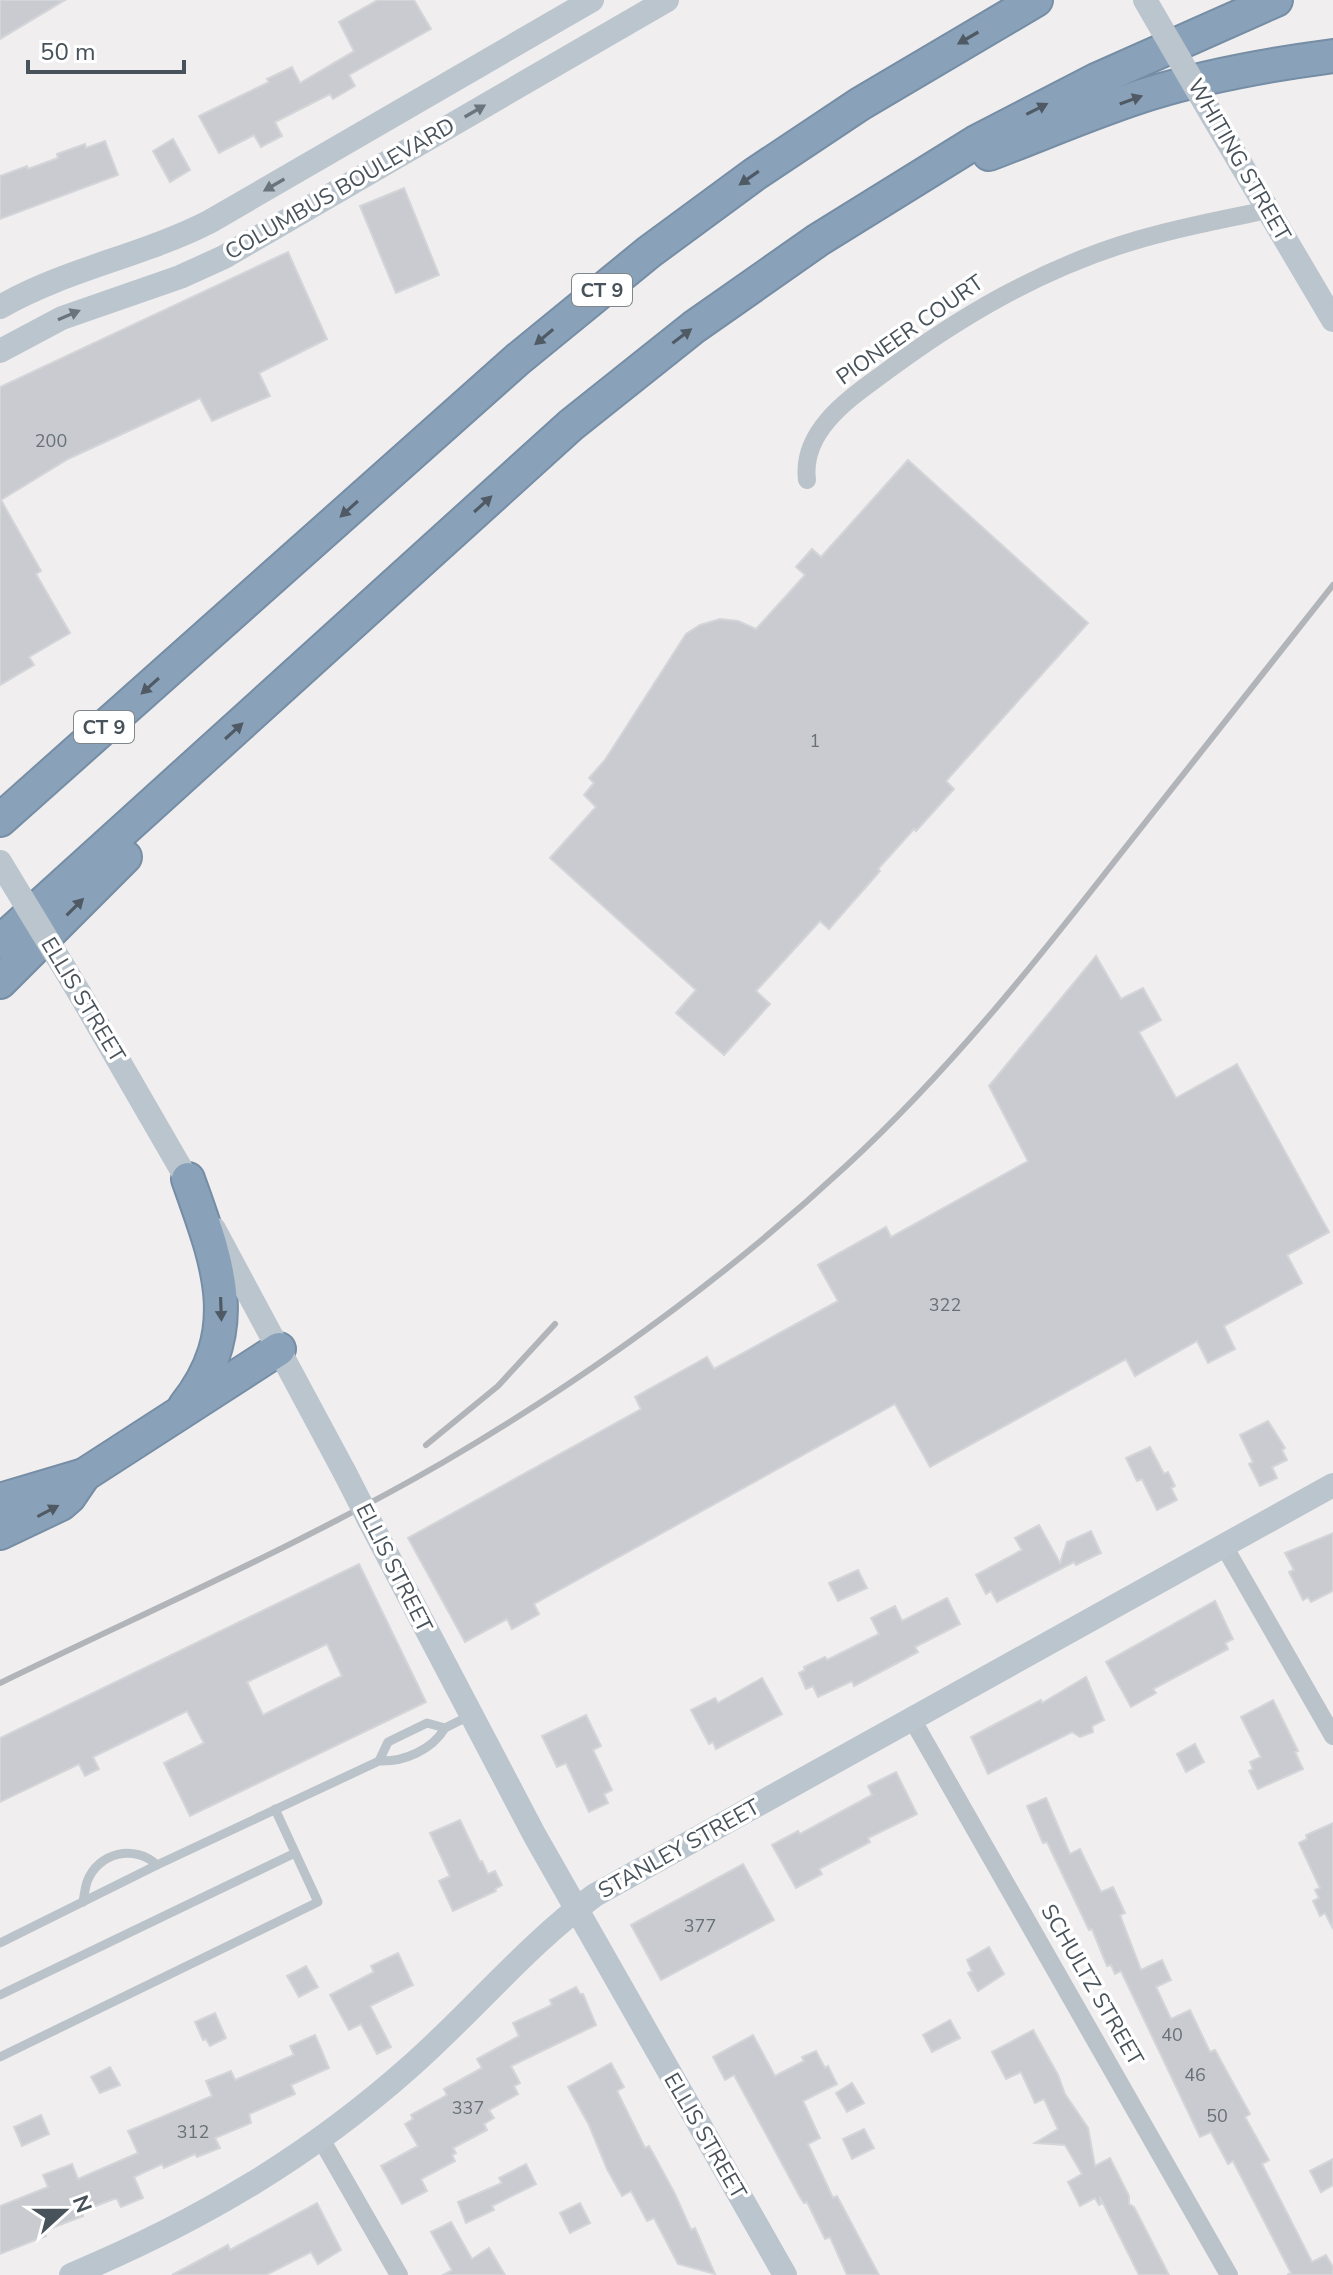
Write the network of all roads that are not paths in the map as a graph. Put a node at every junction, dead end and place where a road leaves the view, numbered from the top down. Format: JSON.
{"nodes":[{"id":1,"x":592,"y":0,"type":"edge"},
{"id":2,"x":667,"y":0,"type":"edge"},
{"id":3,"x":1036,"y":0,"type":"edge"},
{"id":4,"x":1145,"y":0,"type":"edge"},
{"id":5,"x":1276,"y":0,"type":"edge"},
{"id":6,"x":1333,"y":56,"type":"edge"},
{"id":7,"x":302,"y":169,"type":"junction"},
{"id":8,"x":920,"y":175,"type":"junction"},
{"id":9,"x":321,"y":201,"type":"junction"},
{"id":10,"x":1268,"y":210,"type":"junction"},
{"id":11,"x":0,"y":307,"type":"edge"},
{"id":12,"x":1333,"y":320,"type":"edge"},
{"id":13,"x":0,"y":351,"type":"edge"},
{"id":14,"x":807,"y":480,"type":"dead end"},
{"id":15,"x":177,"y":784,"type":"junction"},
{"id":16,"x":0,"y":820,"type":"edge"},
{"id":17,"x":0,"y":862,"type":"edge"},
{"id":18,"x":0,"y":942,"type":"edge"},
{"id":19,"x":0,"y":982,"type":"edge"},
{"id":20,"x":188,"y":1179,"type":"junction"},
{"id":21,"x":279,"y":1349,"type":"junction"},
{"id":22,"x":177,"y":1416,"type":"junction"},
{"id":23,"x":84,"y":1475,"type":"junction"},
{"id":24,"x":1333,"y":1485,"type":"edge"},
{"id":25,"x":0,"y":1500,"type":"edge"},
{"id":26,"x":0,"y":1533,"type":"edge"},
{"id":27,"x":1224,"y":1546,"type":"junction"},
{"id":28,"x":471,"y":1715,"type":"junction"},
{"id":29,"x":912,"y":1719,"type":"junction"},
{"id":30,"x":445,"y":1728,"type":"junction"},
{"id":31,"x":1333,"y":1736,"type":"edge"},
{"id":32,"x":379,"y":1761,"type":"junction"},
{"id":33,"x":275,"y":1809,"type":"junction"},
{"id":34,"x":295,"y":1853,"type":"junction"},
{"id":35,"x":157,"y":1865,"type":"junction"},
{"id":36,"x":83,"y":1902,"type":"junction"},
{"id":37,"x":576,"y":1909,"type":"junction"},
{"id":38,"x":0,"y":1943,"type":"edge"},
{"id":39,"x":0,"y":1995,"type":"edge"},
{"id":40,"x":0,"y":2057,"type":"edge"},
{"id":41,"x":321,"y":2139,"type":"junction"},
{"id":42,"x":71,"y":2275,"type":"edge"},
{"id":43,"x":399,"y":2275,"type":"edge"},
{"id":44,"x":785,"y":2275,"type":"edge"},
{"id":45,"x":1229,"y":2275,"type":"edge"}],
"edges":[{"from":1,"to":7,"type":"street","name":"COLUMBUS BOULEVARD"},
{"from":9,"to":2,"type":"street","name":"COLUMBUS BOULEVARD","one_way":true},
{"from":3,"to":16,"type":"highway","number":"CT 9","one_way":true},
{"from":4,"to":10,"type":"street","name":"WHITING STREET","bridge":true},
{"from":8,"to":5,"type":"highway","one_way":true},
{"from":8,"to":6,"type":"highway","one_way":true},
{"from":7,"to":9,"type":"street"},
{"from":7,"to":11,"type":"street","name":"COLUMBUS BOULEVARD","one_way":true},
{"from":15,"to":8,"type":"highway","one_way":true},
{"from":13,"to":9,"type":"street","name":"COLUMBUS BOULEVARD","one_way":true},
{"from":10,"to":12,"type":"street","name":"WHITING STREET"},
{"from":10,"to":14,"type":"street","name":"PIONEER COURT"},
{"from":15,"to":18,"type":"highway"},
{"from":19,"to":15,"type":"highway","one_way":true},
{"from":17,"to":20,"type":"street","name":"ELLIS STREET","bridge":true},
{"from":20,"to":21,"type":"street","name":"ELLIS STREET"},
{"from":20,"to":22,"type":"highway","one_way":true},
{"from":21,"to":22,"type":"highway"},
{"from":21,"to":28,"type":"street","name":"ELLIS STREET","bridge":true},
{"from":22,"to":23,"type":"highway"},
{"from":23,"to":25,"type":"highway"},
{"from":26,"to":23,"type":"highway","one_way":true},
{"from":24,"to":27,"type":"street","name":"STANLEY STREET"},
{"from":27,"to":29,"type":"street","name":"STANLEY STREET"},
{"from":27,"to":31,"type":"street"},
{"from":28,"to":30,"type":"lane"},
{"from":28,"to":37,"type":"street","name":"ELLIS STREET"},
{"from":29,"to":37,"type":"street","name":"STANLEY STREET"},
{"from":29,"to":45,"type":"street","name":"SCHULTZ STREET"},
{"from":30,"to":32,"type":"lane"},
{"from":30,"to":32,"type":"lane"},
{"from":32,"to":33,"type":"lane"},
{"from":33,"to":34,"type":"lane"},
{"from":33,"to":35,"type":"lane"},
{"from":34,"to":39,"type":"lane"},
{"from":34,"to":40,"type":"lane"},
{"from":35,"to":36,"type":"lane"},
{"from":35,"to":36,"type":"lane"},
{"from":36,"to":38,"type":"lane"},
{"from":37,"to":41,"type":"street","name":"STANLEY STREET"},
{"from":37,"to":44,"type":"street","name":"ELLIS STREET"},
{"from":41,"to":42,"type":"street","name":"STANLEY STREET"},
{"from":41,"to":43,"type":"street"}]}
